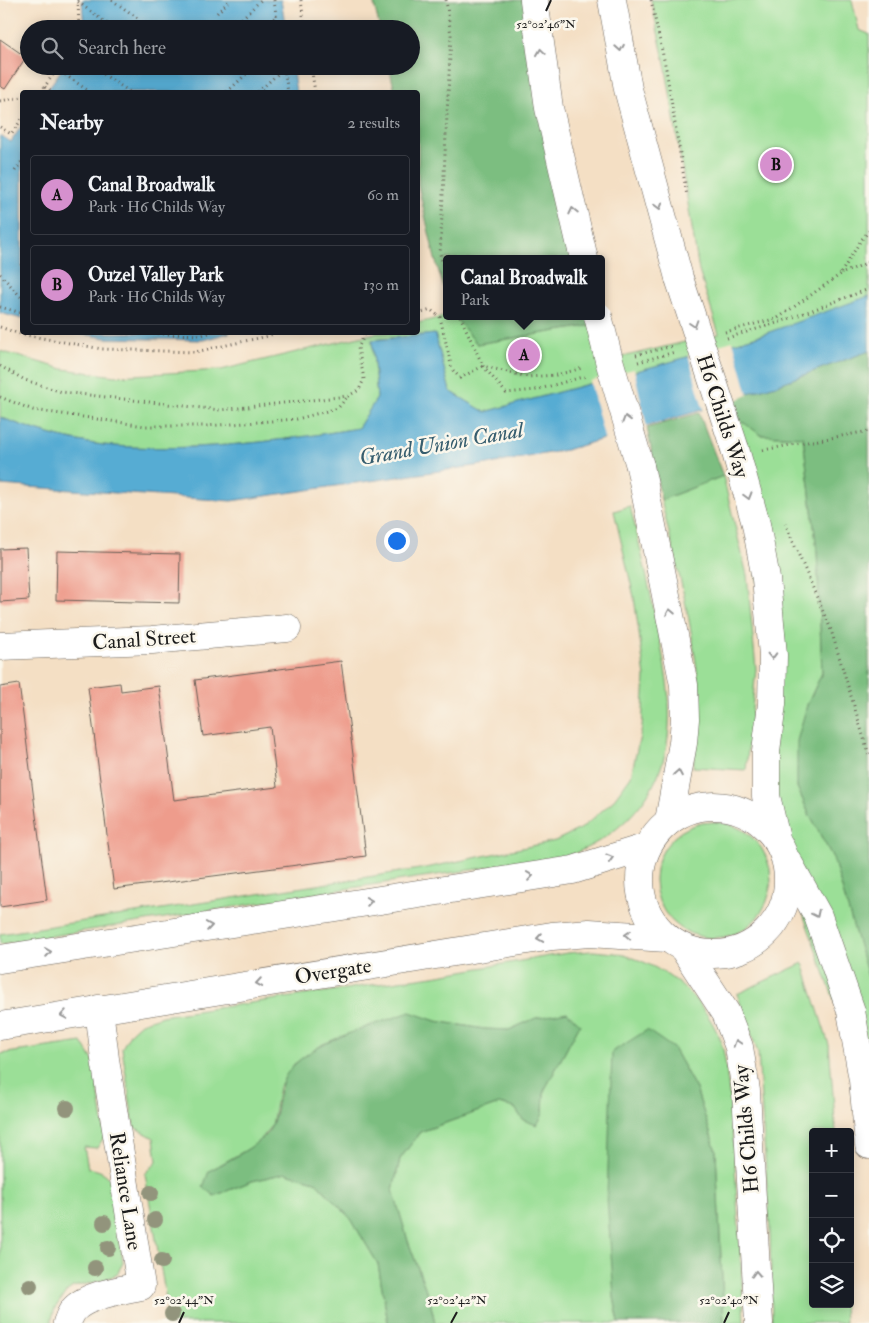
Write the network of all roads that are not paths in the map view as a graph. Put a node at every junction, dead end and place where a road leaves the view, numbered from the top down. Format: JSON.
{"nodes":[{"id":1,"x":534,"y":0,"type":"edge"},
{"id":2,"x":612,"y":0,"type":"edge"},
{"id":3,"x":583,"y":255,"type":"edge"},
{"id":4,"x":599,"y":320,"type":"edge"},
{"id":5,"x":287,"y":628,"type":"dead end"},
{"id":6,"x":0,"y":646,"type":"edge"},
{"id":7,"x":669,"y":821,"type":"junction"},
{"id":8,"x":647,"y":847,"type":"junction"},
{"id":9,"x":780,"y":848,"type":"junction"},
{"id":10,"x":676,"y":943,"type":"junction"},
{"id":11,"x":0,"y":959,"type":"edge"},
{"id":12,"x":99,"y":1009,"type":"junction"},
{"id":13,"x":0,"y":1026,"type":"edge"},
{"id":14,"x":869,"y":1145,"type":"edge"},
{"id":15,"x":67,"y":1323,"type":"edge"},
{"id":16,"x":759,"y":1323,"type":"edge"}],
"edges":[{"from":3,"to":1,"type":"street","one_way":true},
{"from":2,"to":9,"type":"street","name":"H6 Childs Way","one_way":true,"bridge":true},
{"from":7,"to":4,"type":"street","one_way":true,"bridge":true},
{"from":5,"to":6,"type":"street","name":"Canal Street"},
{"from":7,"to":8,"type":"street"},
{"from":7,"to":9,"type":"street"},
{"from":8,"to":10,"type":"street"},
{"from":11,"to":8,"type":"street","one_way":true},
{"from":9,"to":10,"type":"street"},
{"from":9,"to":14,"type":"street","name":"H6 Childs Way","one_way":true},
{"from":10,"to":12,"type":"street","name":"Overgate","one_way":true},
{"from":16,"to":10,"type":"street","name":"H6 Childs Way","one_way":true},
{"from":12,"to":13,"type":"street","name":"Overgate","one_way":true},
{"from":12,"to":15,"type":"street","name":"Reliance Lane"}]}
